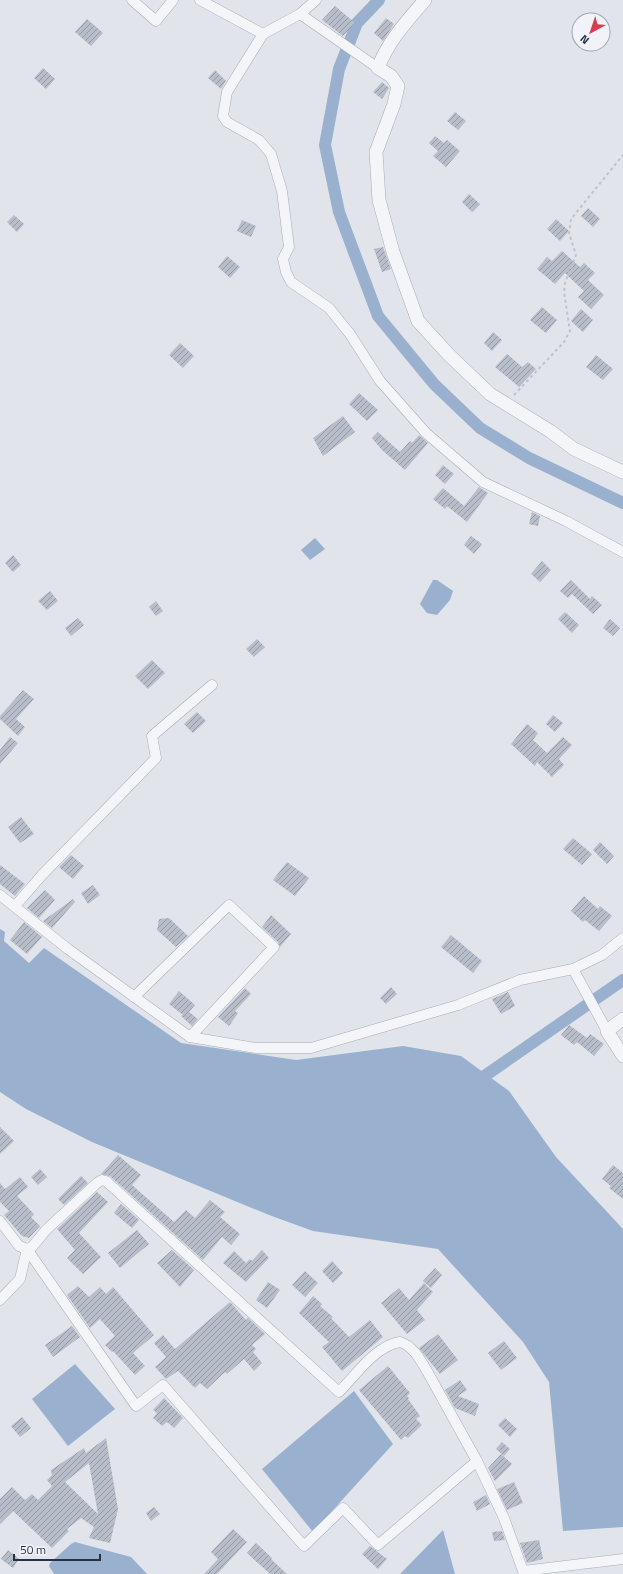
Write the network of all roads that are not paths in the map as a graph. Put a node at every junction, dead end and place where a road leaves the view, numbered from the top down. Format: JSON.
{"nodes":[{"id":1,"x":132,"y":0,"type":"edge"},
{"id":2,"x":174,"y":0,"type":"edge"},
{"id":3,"x":200,"y":0,"type":"edge"},
{"id":4,"x":316,"y":0,"type":"edge"},
{"id":5,"x":425,"y":0,"type":"edge"},
{"id":6,"x":300,"y":14,"type":"junction"},
{"id":7,"x":263,"y":34,"type":"junction"},
{"id":8,"x":378,"y":68,"type":"junction"},
{"id":9,"x":623,"y":472,"type":"edge"},
{"id":10,"x":623,"y":552,"type":"edge"},
{"id":11,"x":212,"y":685,"type":"dead end"},
{"id":12,"x":0,"y":895,"type":"edge"},
{"id":13,"x":15,"y":906,"type":"junction"},
{"id":14,"x":623,"y":938,"type":"edge"},
{"id":15,"x":573,"y":969,"type":"junction"},
{"id":16,"x":134,"y":997,"type":"junction"},
{"id":17,"x":623,"y":1019,"type":"edge"},
{"id":18,"x":607,"y":1031,"type":"junction"},
{"id":19,"x":190,"y":1037,"type":"junction"},
{"id":20,"x":623,"y":1056,"type":"edge"},
{"id":21,"x":0,"y":1221,"type":"edge"},
{"id":22,"x":27,"y":1249,"type":"junction"},
{"id":23,"x":0,"y":1300,"type":"edge"},
{"id":24,"x":477,"y":1461,"type":"junction"},
{"id":25,"x":623,"y":1559,"type":"edge"},
{"id":26,"x":523,"y":1572,"type":"edge"}],
"edges":[{"from":1,"to":2,"type":"street"},
{"from":3,"to":7,"type":"street"},
{"from":4,"to":6,"type":"street"},
{"from":5,"to":8,"type":"street"},
{"from":6,"to":7,"type":"street"},
{"from":6,"to":8,"type":"street"},
{"from":7,"to":10,"type":"street"},
{"from":8,"to":9,"type":"street"},
{"from":11,"to":13,"type":"street"},
{"from":12,"to":13,"type":"street"},
{"from":13,"to":16,"type":"street"},
{"from":14,"to":15,"type":"street"},
{"from":15,"to":18,"type":"street"},
{"from":15,"to":19,"type":"street"},
{"from":16,"to":19,"type":"street"},
{"from":16,"to":19,"type":"street"},
{"from":17,"to":18,"type":"street"},
{"from":18,"to":20,"type":"street"},
{"from":21,"to":22,"type":"street"},
{"from":22,"to":23,"type":"street"},
{"from":22,"to":24,"type":"street"},
{"from":22,"to":24,"type":"street"},
{"from":24,"to":26,"type":"street"},
{"from":25,"to":26,"type":"street"}]}
